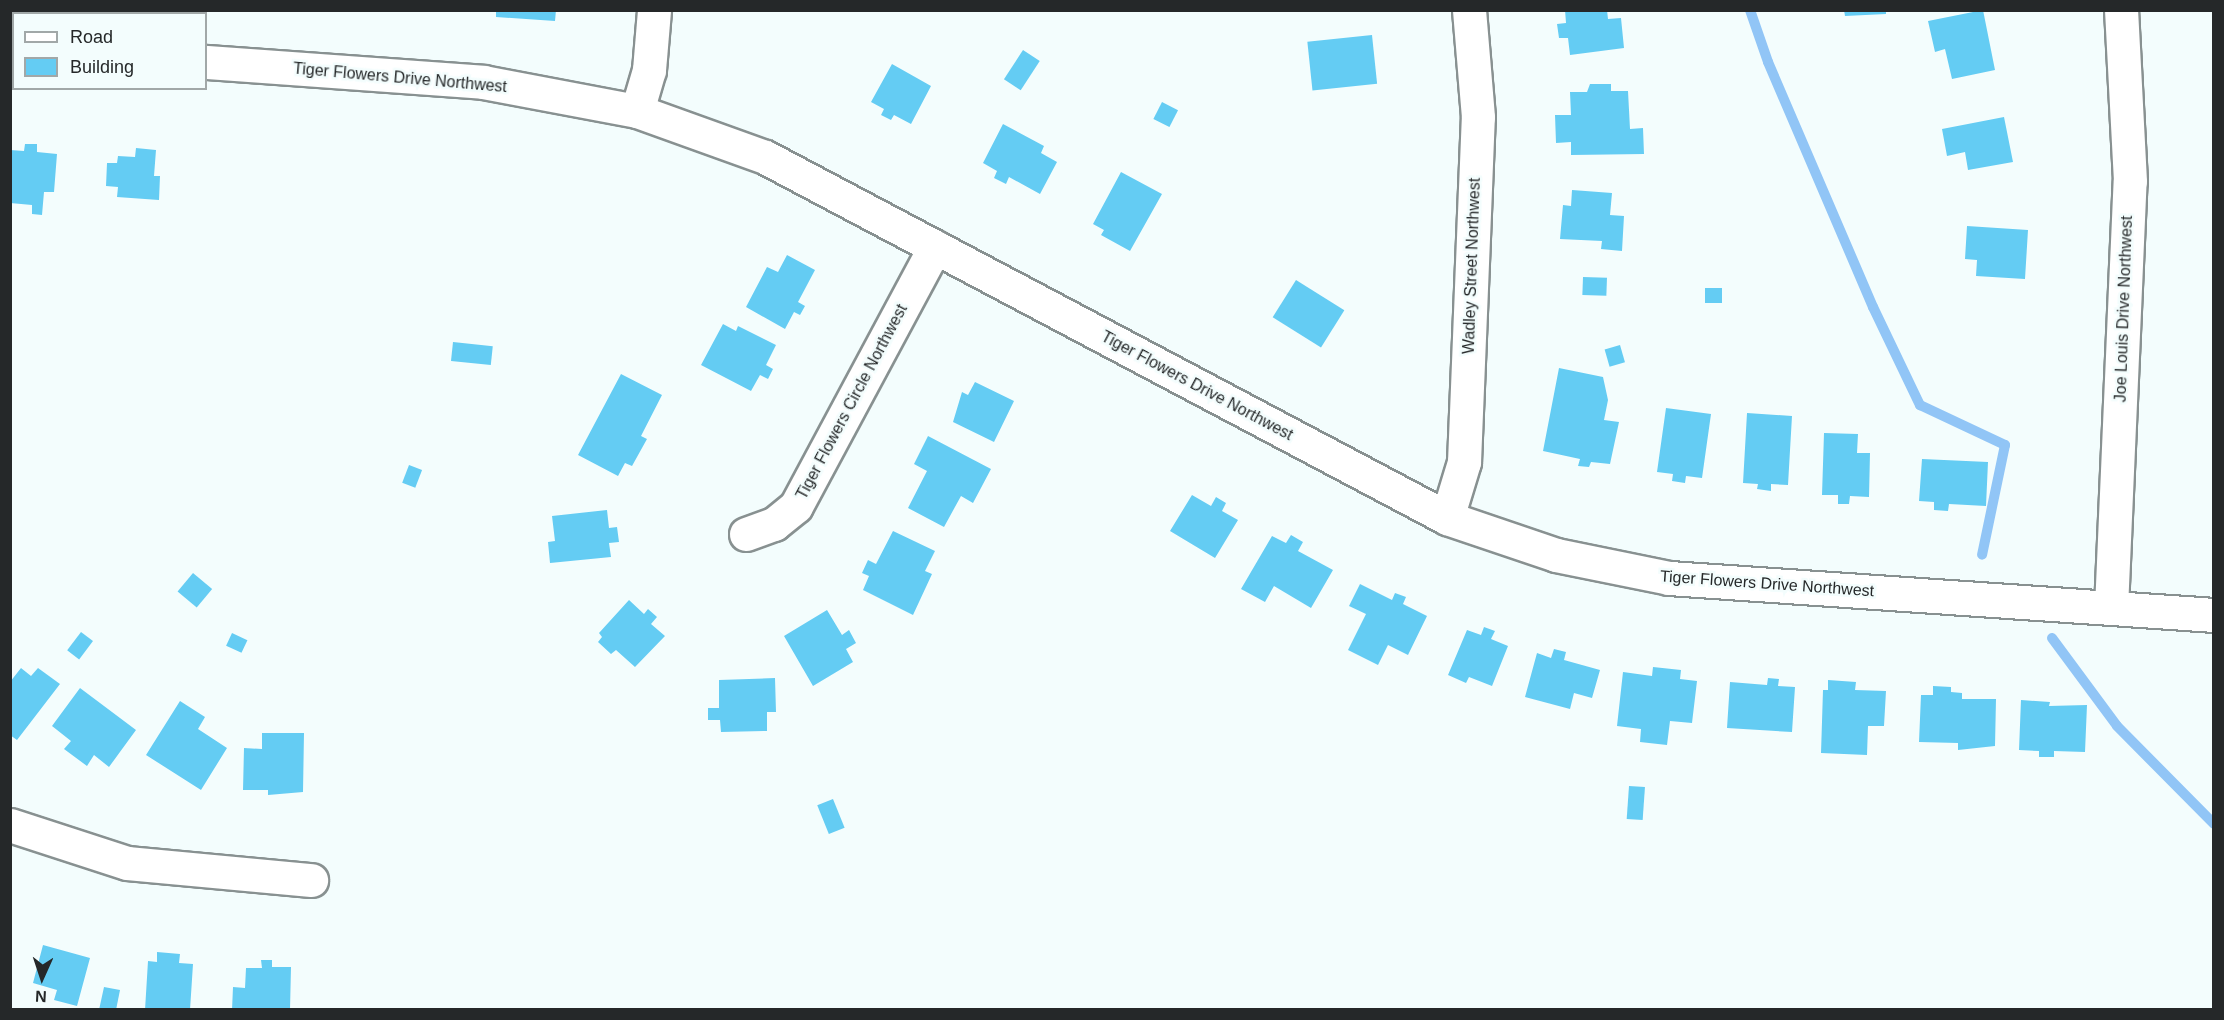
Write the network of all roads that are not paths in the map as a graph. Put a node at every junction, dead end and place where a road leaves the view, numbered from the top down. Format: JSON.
{"nodes":[{"id":1,"x":654,"y":10,"type":"edge"},
{"id":2,"x":1469,"y":10,"type":"edge"},
{"id":3,"x":2121,"y":10,"type":"edge"},
{"id":4,"x":207,"y":62,"type":"edge"},
{"id":5,"x":638,"y":111,"type":"junction"},
{"id":6,"x":935,"y":248,"type":"junction"},
{"id":7,"x":1447,"y":518,"type":"junction"},
{"id":8,"x":746,"y":534,"type":"dead end"},
{"id":9,"x":2111,"y":608,"type":"junction"},
{"id":10,"x":2214,"y":615,"type":"edge"},
{"id":11,"x":10,"y":825,"type":"edge"},
{"id":12,"x":310,"y":880,"type":"dead end"}],
"edges":[{"from":1,"to":5,"type":"street"},
{"from":2,"to":7,"type":"street","name":"Wadley Street Northwest"},
{"from":3,"to":9,"type":"street","name":"Joe Louis Drive Northwest"},
{"from":4,"to":5,"type":"street","name":"Tiger Flowers Drive Northwest"},
{"from":5,"to":6,"type":"street","name":"Tiger Flowers Drive Northwest"},
{"from":6,"to":7,"type":"street","name":"Tiger Flowers Drive Northwest"},
{"from":6,"to":8,"type":"street","name":"Tiger Flowers Circle Northwest"},
{"from":7,"to":9,"type":"street","name":"Tiger Flowers Drive Northwest"},
{"from":9,"to":10,"type":"street","name":"Tiger Flowers Drive Northwest"},
{"from":11,"to":12,"type":"street"}]}
